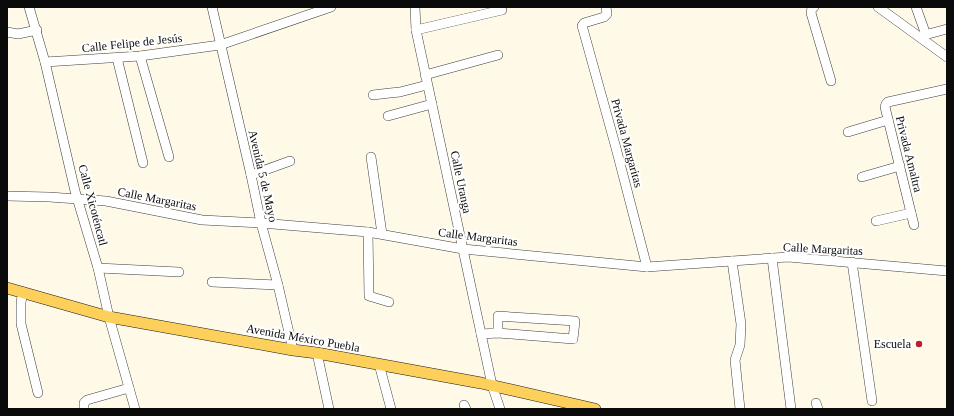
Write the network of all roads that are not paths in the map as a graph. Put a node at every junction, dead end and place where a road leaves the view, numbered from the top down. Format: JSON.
{"nodes":[{"id":1,"x":29,"y":7,"type":"edge"},
{"id":2,"x":212,"y":7,"type":"edge"},
{"id":3,"x":331,"y":7,"type":"edge"},
{"id":4,"x":415,"y":7,"type":"edge"},
{"id":5,"x":606,"y":7,"type":"edge"},
{"id":6,"x":814,"y":7,"type":"edge"},
{"id":7,"x":916,"y":7,"type":"edge"},
{"id":8,"x":881,"y":8,"type":"edge"},
{"id":9,"x":502,"y":10,"type":"dead end"},
{"id":10,"x":947,"y":29,"type":"edge"},
{"id":11,"x":36,"y":30,"type":"junction"},
{"id":12,"x":416,"y":30,"type":"junction"},
{"id":13,"x":7,"y":32,"type":"edge"},
{"id":14,"x":923,"y":36,"type":"junction"},
{"id":15,"x":220,"y":45,"type":"junction"},
{"id":16,"x":498,"y":55,"type":"dead end"},
{"id":17,"x":140,"y":56,"type":"junction"},
{"id":18,"x":117,"y":58,"type":"junction"},
{"id":19,"x":947,"y":58,"type":"edge"},
{"id":20,"x":45,"y":62,"type":"junction"},
{"id":21,"x":426,"y":80,"type":"junction"},
{"id":22,"x":831,"y":81,"type":"dead end"},
{"id":23,"x":947,"y":89,"type":"edge"},
{"id":24,"x":373,"y":95,"type":"dead end"},
{"id":25,"x":432,"y":104,"type":"junction"},
{"id":26,"x":388,"y":116,"type":"dead end"},
{"id":27,"x":888,"y":120,"type":"junction"},
{"id":28,"x":848,"y":132,"type":"dead end"},
{"id":29,"x":169,"y":157,"type":"dead end"},
{"id":30,"x":371,"y":157,"type":"dead end"},
{"id":31,"x":290,"y":161,"type":"dead end"},
{"id":32,"x":143,"y":163,"type":"dead end"},
{"id":33,"x":900,"y":166,"type":"junction"},
{"id":34,"x":251,"y":175,"type":"junction"},
{"id":35,"x":862,"y":178,"type":"dead end"},
{"id":36,"x":7,"y":196,"type":"edge"},
{"id":37,"x":77,"y":199,"type":"junction"},
{"id":38,"x":911,"y":213,"type":"junction"},
{"id":39,"x":876,"y":222,"type":"dead end"},
{"id":40,"x":261,"y":223,"type":"junction"},
{"id":41,"x":914,"y":225,"type":"dead end"},
{"id":42,"x":368,"y":232,"type":"junction"},
{"id":43,"x":382,"y":234,"type":"junction"},
{"id":44,"x":463,"y":249,"type":"junction"},
{"id":45,"x":772,"y":258,"type":"junction"},
{"id":46,"x":732,"y":261,"type":"junction"},
{"id":47,"x":852,"y":262,"type":"junction"},
{"id":48,"x":648,"y":267,"type":"junction"},
{"id":49,"x":98,"y":268,"type":"junction"},
{"id":50,"x":947,"y":270,"type":"edge"},
{"id":51,"x":179,"y":272,"type":"dead end"},
{"id":52,"x":212,"y":282,"type":"dead end"},
{"id":53,"x":278,"y":285,"type":"junction"},
{"id":54,"x":7,"y":288,"type":"edge"},
{"id":55,"x":23,"y":292,"type":"junction"},
{"id":56,"x":389,"y":302,"type":"dead end"},
{"id":57,"x":109,"y":317,"type":"junction"},
{"id":58,"x":498,"y":333,"type":"junction"},
{"id":59,"x":481,"y":334,"type":"junction"},
{"id":60,"x":293,"y":350,"type":"junction"},
{"id":61,"x":317,"y":353,"type":"junction"},
{"id":62,"x":379,"y":364,"type":"junction"},
{"id":63,"x":492,"y":385,"type":"junction"},
{"id":64,"x":129,"y":388,"type":"junction"},
{"id":65,"x":38,"y":393,"type":"dead end"},
{"id":66,"x":872,"y":401,"type":"dead end"},
{"id":67,"x":84,"y":406,"type":"edge"},
{"id":68,"x":135,"y":409,"type":"edge"},
{"id":69,"x":328,"y":409,"type":"edge"},
{"id":70,"x":391,"y":409,"type":"edge"},
{"id":71,"x":500,"y":409,"type":"edge"},
{"id":72,"x":595,"y":409,"type":"edge"},
{"id":73,"x":740,"y":409,"type":"edge"},
{"id":74,"x":791,"y":409,"type":"edge"}],
"edges":[{"from":1,"to":11,"type":"street","name":"Calle Xicoténcatl"},
{"from":2,"to":15,"type":"street","name":"Avenida 5 de Mayo"},
{"from":3,"to":15,"type":"street","name":"Calle Felipe de Jesús"},
{"from":4,"to":12,"type":"street","name":"Calle Uranga"},
{"from":5,"to":48,"type":"street","name":"Privada Margaritas"},
{"from":6,"to":22,"type":"street"},
{"from":7,"to":14,"type":"street"},
{"from":8,"to":14,"type":"street"},
{"from":9,"to":12,"type":"street"},
{"from":10,"to":14,"type":"street"},
{"from":11,"to":13,"type":"street"},
{"from":11,"to":20,"type":"street","name":"Calle Xicoténcatl"},
{"from":12,"to":21,"type":"street","name":"Calle Uranga"},
{"from":14,"to":19,"type":"street"},
{"from":15,"to":17,"type":"street","name":"Calle Felipe de Jesús"},
{"from":15,"to":34,"type":"street","name":"Avenida 5 de Mayo"},
{"from":16,"to":21,"type":"street"},
{"from":17,"to":18,"type":"street","name":"Calle Felipe de Jesús"},
{"from":17,"to":29,"type":"street"},
{"from":18,"to":20,"type":"street","name":"Calle Felipe de Jesús"},
{"from":18,"to":32,"type":"street"},
{"from":20,"to":37,"type":"street","name":"Calle Xicoténcatl"},
{"from":21,"to":24,"type":"street"},
{"from":21,"to":25,"type":"street","name":"Calle Uranga"},
{"from":23,"to":27,"type":"street","name":"Privada Amaltra"},
{"from":25,"to":26,"type":"street"},
{"from":25,"to":44,"type":"street","name":"Calle Uranga"},
{"from":27,"to":28,"type":"street"},
{"from":27,"to":33,"type":"street","name":"Privada Amaltra"},
{"from":30,"to":43,"type":"street"},
{"from":31,"to":34,"type":"street"},
{"from":33,"to":35,"type":"street"},
{"from":33,"to":38,"type":"street","name":"Privada Amaltra"},
{"from":34,"to":40,"type":"street","name":"Avenida 5 de Mayo"},
{"from":36,"to":37,"type":"street","name":"Calle Margaritas"},
{"from":37,"to":40,"type":"street","name":"Calle Margaritas"},
{"from":37,"to":49,"type":"street","name":"Calle Xicoténcatl"},
{"from":38,"to":39,"type":"street"},
{"from":38,"to":41,"type":"street","name":"Privada Amaltra"},
{"from":40,"to":42,"type":"street","name":"Calle Margaritas"},
{"from":40,"to":53,"type":"street","name":"Avenida 5 de Mayo"},
{"from":42,"to":43,"type":"street","name":"Calle Margaritas"},
{"from":42,"to":56,"type":"street"},
{"from":43,"to":44,"type":"street","name":"Calle Margaritas"},
{"from":44,"to":48,"type":"street","name":"Calle Margaritas"},
{"from":44,"to":59,"type":"street","name":"Calle Uranga"},
{"from":45,"to":46,"type":"street","name":"Calle Margaritas"},
{"from":45,"to":47,"type":"street","name":"Calle Margaritas"},
{"from":45,"to":74,"type":"street"},
{"from":46,"to":48,"type":"street","name":"Calle Margaritas"},
{"from":46,"to":73,"type":"street"},
{"from":47,"to":50,"type":"street","name":"Calle Margaritas"},
{"from":47,"to":66,"type":"street"},
{"from":49,"to":51,"type":"street"},
{"from":49,"to":57,"type":"street","name":"Calle Xicoténcatl"},
{"from":52,"to":53,"type":"street"},
{"from":53,"to":60,"type":"street","name":"Avenida 5 de Mayo"},
{"from":54,"to":55,"type":"main road","name":"Avenida México Puebla"},
{"from":55,"to":57,"type":"main road","name":"Avenida México Puebla"},
{"from":55,"to":65,"type":"street"},
{"from":57,"to":60,"type":"main road","name":"Avenida México Puebla"},
{"from":57,"to":64,"type":"street","name":"Calle Xicoténcatl"},
{"from":58,"to":58,"type":"street"},
{"from":58,"to":59,"type":"street"},
{"from":59,"to":63,"type":"street","name":"Calle Uranga"},
{"from":60,"to":61,"type":"main road","name":"Avenida México Puebla"},
{"from":61,"to":62,"type":"main road","name":"Avenida México Puebla"},
{"from":61,"to":69,"type":"street"},
{"from":62,"to":63,"type":"main road","name":"Avenida México Puebla"},
{"from":62,"to":70,"type":"street"},
{"from":63,"to":71,"type":"street","name":"Calle Uranga"},
{"from":63,"to":72,"type":"main road","name":"Avenida México Puebla"},
{"from":64,"to":67,"type":"street"},
{"from":64,"to":68,"type":"street","name":"Calle Xicoténcatl"}]}
